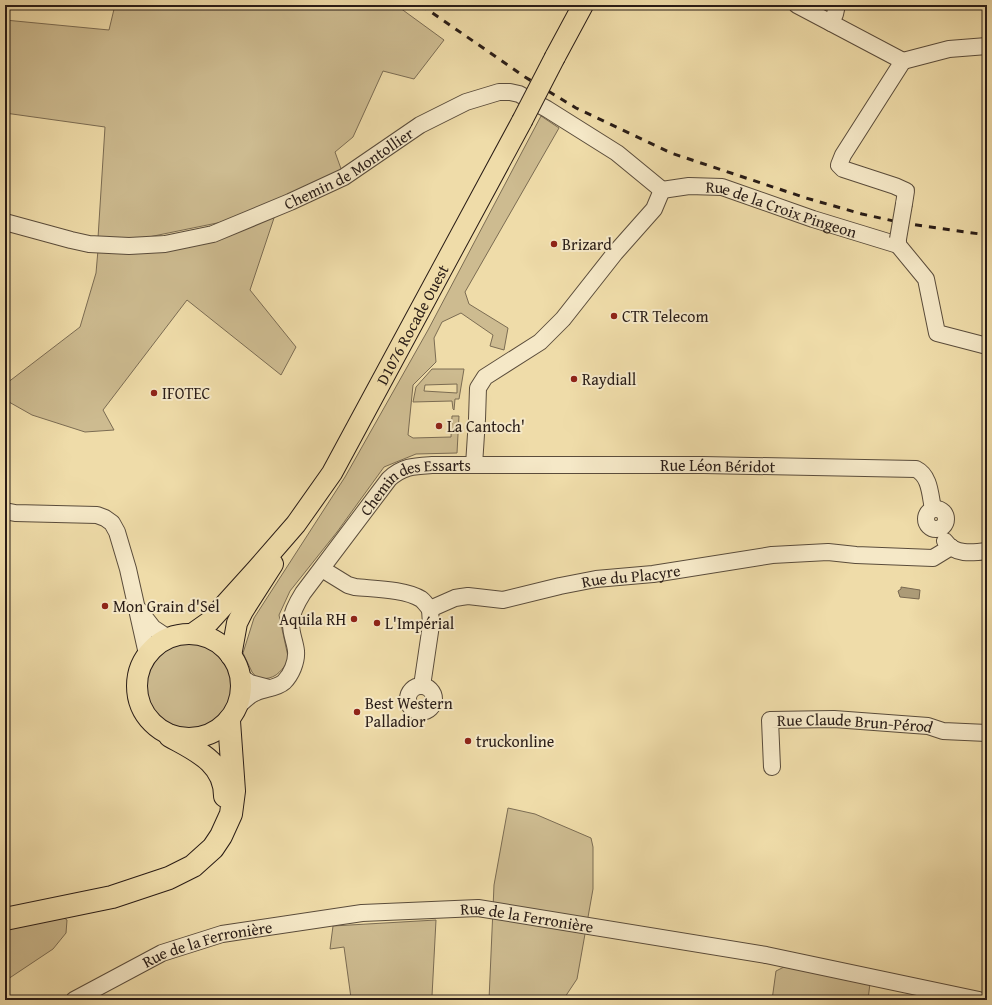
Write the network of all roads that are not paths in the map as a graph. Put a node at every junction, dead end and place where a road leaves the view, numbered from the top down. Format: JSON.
{"nodes":[{"id":1,"x":583,"y":5,"type":"edge"},
{"id":2,"x":797,"y":5,"type":"edge"},
{"id":3,"x":837,"y":5,"type":"edge"},
{"id":4,"x":831,"y":23,"type":"junction"},
{"id":5,"x":987,"y":46,"type":"edge"},
{"id":6,"x":903,"y":61,"type":"junction"},
{"id":7,"x":662,"y":190,"type":"junction"},
{"id":8,"x":5,"y":222,"type":"edge"},
{"id":9,"x":898,"y":242,"type":"junction"},
{"id":10,"x":987,"y":346,"type":"edge"},
{"id":11,"x":474,"y":465,"type":"junction"},
{"id":12,"x":5,"y":511,"type":"edge"},
{"id":13,"x":296,"y":524,"type":"junction"},
{"id":14,"x":955,"y":549,"type":"junction"},
{"id":15,"x":987,"y":551,"type":"edge"},
{"id":16,"x":322,"y":569,"type":"junction"},
{"id":17,"x":137,"y":607,"type":"junction"},
{"id":18,"x":430,"y":609,"type":"junction"},
{"id":19,"x":192,"y":634,"type":"junction"},
{"id":20,"x":168,"y":638,"type":"junction"},
{"id":21,"x":147,"y":654,"type":"junction"},
{"id":22,"x":231,"y":656,"type":"junction"},
{"id":23,"x":240,"y":677,"type":"junction"},
{"id":24,"x":422,"y":686,"type":"dead end"},
{"id":25,"x":271,"y":689,"type":"junction"},
{"id":26,"x":233,"y":713,"type":"junction"},
{"id":27,"x":987,"y":734,"type":"edge"},
{"id":28,"x":170,"y":736,"type":"junction"},
{"id":29,"x":772,"y":767,"type":"dead end"},
{"id":30,"x":5,"y":908,"type":"edge"},
{"id":31,"x":5,"y":919,"type":"edge"},
{"id":32,"x":81,"y":998,"type":"edge"},
{"id":33,"x":979,"y":1000,"type":"edge"}],
"edges":[{"from":1,"to":13,"type":"main road","name":"D1076 Rocade Ouest","bridge":true},
{"from":2,"to":4,"type":"street"},
{"from":3,"to":4,"type":"street"},
{"from":4,"to":6,"type":"street"},
{"from":5,"to":6,"type":"street"},
{"from":6,"to":9,"type":"street","bridge":true},
{"from":7,"to":8,"type":"street","name":"Chemin de Montollier"},
{"from":7,"to":9,"type":"street","name":"Rue de la Croix Pingeon"},
{"from":7,"to":11,"type":"street","name":"Chemin des Essarts"},
{"from":9,"to":10,"type":"street"},
{"from":11,"to":14,"type":"street","name":"Rue Léon Béridot"},
{"from":11,"to":16,"type":"street","name":"Chemin des Essarts"},
{"from":12,"to":17,"type":"street"},
{"from":13,"to":19,"type":"main road"},
{"from":13,"to":22,"type":"main road"},
{"from":14,"to":15,"type":"street","name":"Rue du Placyre"},
{"from":14,"to":18,"type":"street","name":"Rue du Placyre"},
{"from":16,"to":18,"type":"street"},
{"from":16,"to":25,"type":"street","name":"Chemin des Essarts"},
{"from":17,"to":20,"type":"street"},
{"from":17,"to":21,"type":"street"},
{"from":18,"to":24,"type":"street"},
{"from":19,"to":20,"type":"main road"},
{"from":19,"to":22,"type":"main road"},
{"from":20,"to":21,"type":"main road"},
{"from":21,"to":28,"type":"main road"},
{"from":22,"to":23,"type":"main road"},
{"from":23,"to":25,"type":"street"},
{"from":23,"to":26,"type":"main road"},
{"from":25,"to":26,"type":"street","name":"Chemin des Essarts"},
{"from":26,"to":28,"type":"main road"},
{"from":26,"to":31,"type":"highway"},
{"from":27,"to":29,"type":"street","name":"Rue Claude Brun-Pérod"},
{"from":28,"to":30,"type":"highway"},
{"from":32,"to":33,"type":"street","name":"Rue de la Ferronière"}]}
